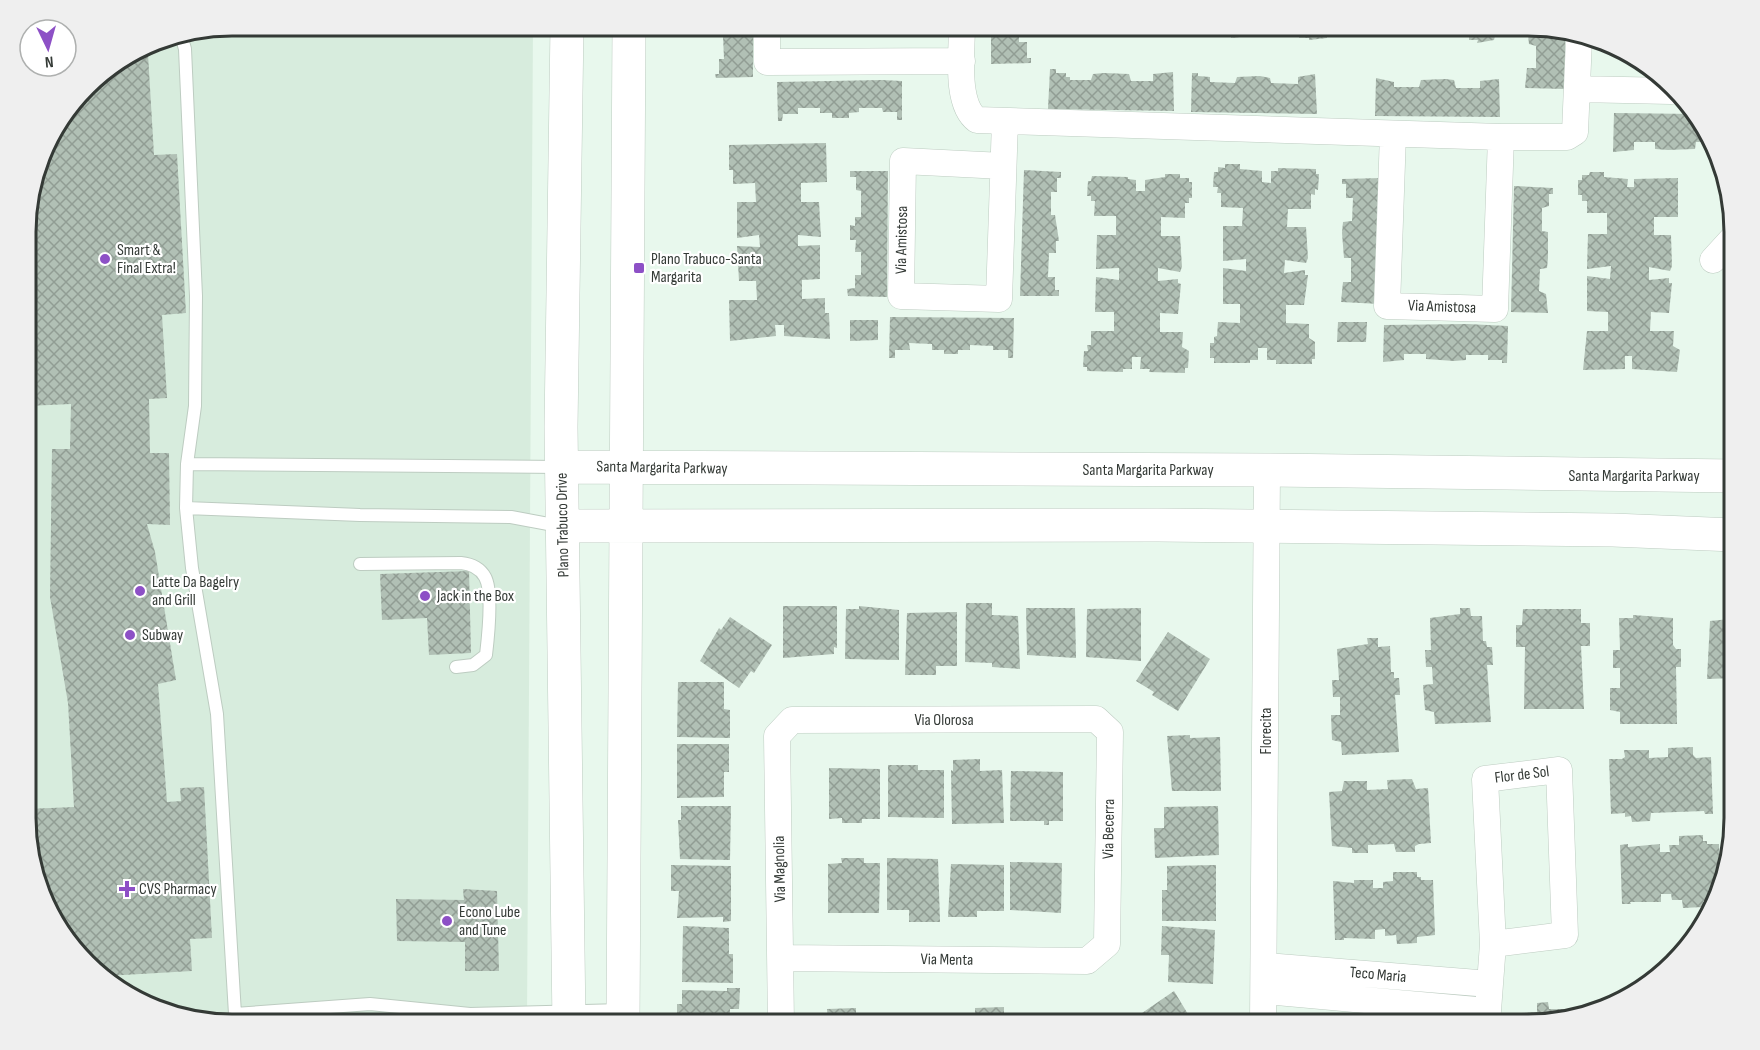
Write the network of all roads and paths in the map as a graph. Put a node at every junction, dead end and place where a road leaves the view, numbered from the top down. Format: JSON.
{"nodes":[{"id":1,"x":567,"y":36,"type":"edge"},
{"id":2,"x":629,"y":36,"type":"edge"},
{"id":3,"x":767,"y":36,"type":"edge"},
{"id":4,"x":962,"y":36,"type":"edge"},
{"id":5,"x":183,"y":43,"type":"edge"},
{"id":6,"x":1578,"y":43,"type":"edge"},
{"id":7,"x":962,"y":61,"type":"junction"},
{"id":8,"x":1577,"y":89,"type":"junction"},
{"id":9,"x":1663,"y":90,"type":"edge"},
{"id":10,"x":1005,"y":121,"type":"junction"},
{"id":11,"x":1393,"y":134,"type":"junction"},
{"id":12,"x":1501,"y":137,"type":"junction"},
{"id":13,"x":1003,"y":166,"type":"junction"},
{"id":14,"x":1724,"y":248,"type":"edge"},
{"id":15,"x":1713,"y":260,"type":"dead end"},
{"id":16,"x":187,"y":464,"type":"junction"},
{"id":17,"x":626,"y":466,"type":"junction"},
{"id":18,"x":562,"y":467,"type":"junction"},
{"id":19,"x":1267,"y":470,"type":"junction"},
{"id":20,"x":1724,"y":477,"type":"edge"},
{"id":21,"x":186,"y":508,"type":"junction"},
{"id":22,"x":625,"y":525,"type":"junction"},
{"id":23,"x":563,"y":526,"type":"junction"},
{"id":24,"x":1266,"y":527,"type":"junction"},
{"id":25,"x":1724,"y":536,"type":"edge"},
{"id":26,"x":360,"y":564,"type":"dead end"},
{"id":27,"x":456,"y":667,"type":"dead end"},
{"id":28,"x":792,"y":720,"type":"joint"},
{"id":29,"x":1096,"y":720,"type":"joint"},
{"id":30,"x":1107,"y":944,"type":"joint"},
{"id":31,"x":1493,"y":944,"type":"junction"},
{"id":32,"x":782,"y":958,"type":"junction"},
{"id":33,"x":1266,"y":966,"type":"junction"},
{"id":34,"x":1490,"y":984,"type":"junction"},
{"id":35,"x":1265,"y":991,"type":"junction"},
{"id":36,"x":235,"y":1014,"type":"edge"},
{"id":37,"x":235,"y":1014,"type":"edge"},
{"id":38,"x":470,"y":1014,"type":"edge"},
{"id":39,"x":568,"y":1014,"type":"edge"},
{"id":40,"x":623,"y":1014,"type":"edge"},
{"id":41,"x":781,"y":1014,"type":"edge"},
{"id":42,"x":1264,"y":1014,"type":"edge"},
{"id":43,"x":1461,"y":1014,"type":"edge"},
{"id":44,"x":1487,"y":1014,"type":"edge"}],
"edges":[{"from":1,"to":18,"type":"main road","name":"Plano Trabuco Drive"},
{"from":2,"to":17,"type":"main road"},
{"from":3,"to":7,"type":"street"},
{"from":4,"to":7,"type":"street"},
{"from":5,"to":16,"type":"lane"},
{"from":6,"to":8,"type":"street"},
{"from":7,"to":10,"type":"street"},
{"from":8,"to":9,"type":"street"},
{"from":8,"to":12,"type":"street"},
{"from":10,"to":11,"type":"street"},
{"from":10,"to":13,"type":"street","name":"Via Amistosa"},
{"from":11,"to":12,"type":"street"},
{"from":11,"to":12,"type":"street","name":"Via Amistosa"},
{"from":13,"to":13,"type":"street","name":"Via Amistosa"},
{"from":14,"to":15,"type":"street"},
{"from":16,"to":18,"type":"lane"},
{"from":16,"to":21,"type":"lane"},
{"from":17,"to":18,"type":"main road","name":"Santa Margarita Parkway"},
{"from":17,"to":19,"type":"main road","name":"Santa Margarita Parkway"},
{"from":17,"to":22,"type":"main road"},
{"from":18,"to":23,"type":"main road","name":"Plano Trabuco Drive"},
{"from":19,"to":20,"type":"main road","name":"Santa Margarita Parkway"},
{"from":19,"to":24,"type":"street","name":"Florecita"},
{"from":21,"to":23,"type":"lane"},
{"from":21,"to":37,"type":"lane"},
{"from":22,"to":23,"type":"main road"},
{"from":22,"to":24,"type":"main road"},
{"from":22,"to":40,"type":"main road"},
{"from":23,"to":39,"type":"main road","name":"Plano Trabuco Drive"},
{"from":24,"to":25,"type":"main road"},
{"from":24,"to":33,"type":"street","name":"Florecita"},
{"from":26,"to":27,"type":"lane"},
{"from":28,"to":29,"type":"street","name":"Via Olorosa"},
{"from":28,"to":32,"type":"street","name":"Via Magnolia"},
{"from":29,"to":30,"type":"street","name":"Via Becerra"},
{"from":30,"to":32,"type":"street","name":"Via Menta"},
{"from":31,"to":31,"type":"street","name":"Flor de Sol"},
{"from":31,"to":34,"type":"street","name":"Flor de Sol"},
{"from":32,"to":41,"type":"street","name":"Via Magnolia"},
{"from":33,"to":34,"type":"street","name":"Teco Maria"},
{"from":33,"to":35,"type":"street","name":"Florecita"},
{"from":34,"to":44,"type":"street","name":"Flor de Sol"},
{"from":35,"to":42,"type":"street","name":"Florecita"},
{"from":35,"to":43,"type":"street","name":"Teco Maria"},
{"from":36,"to":38,"type":"lane"}]}
